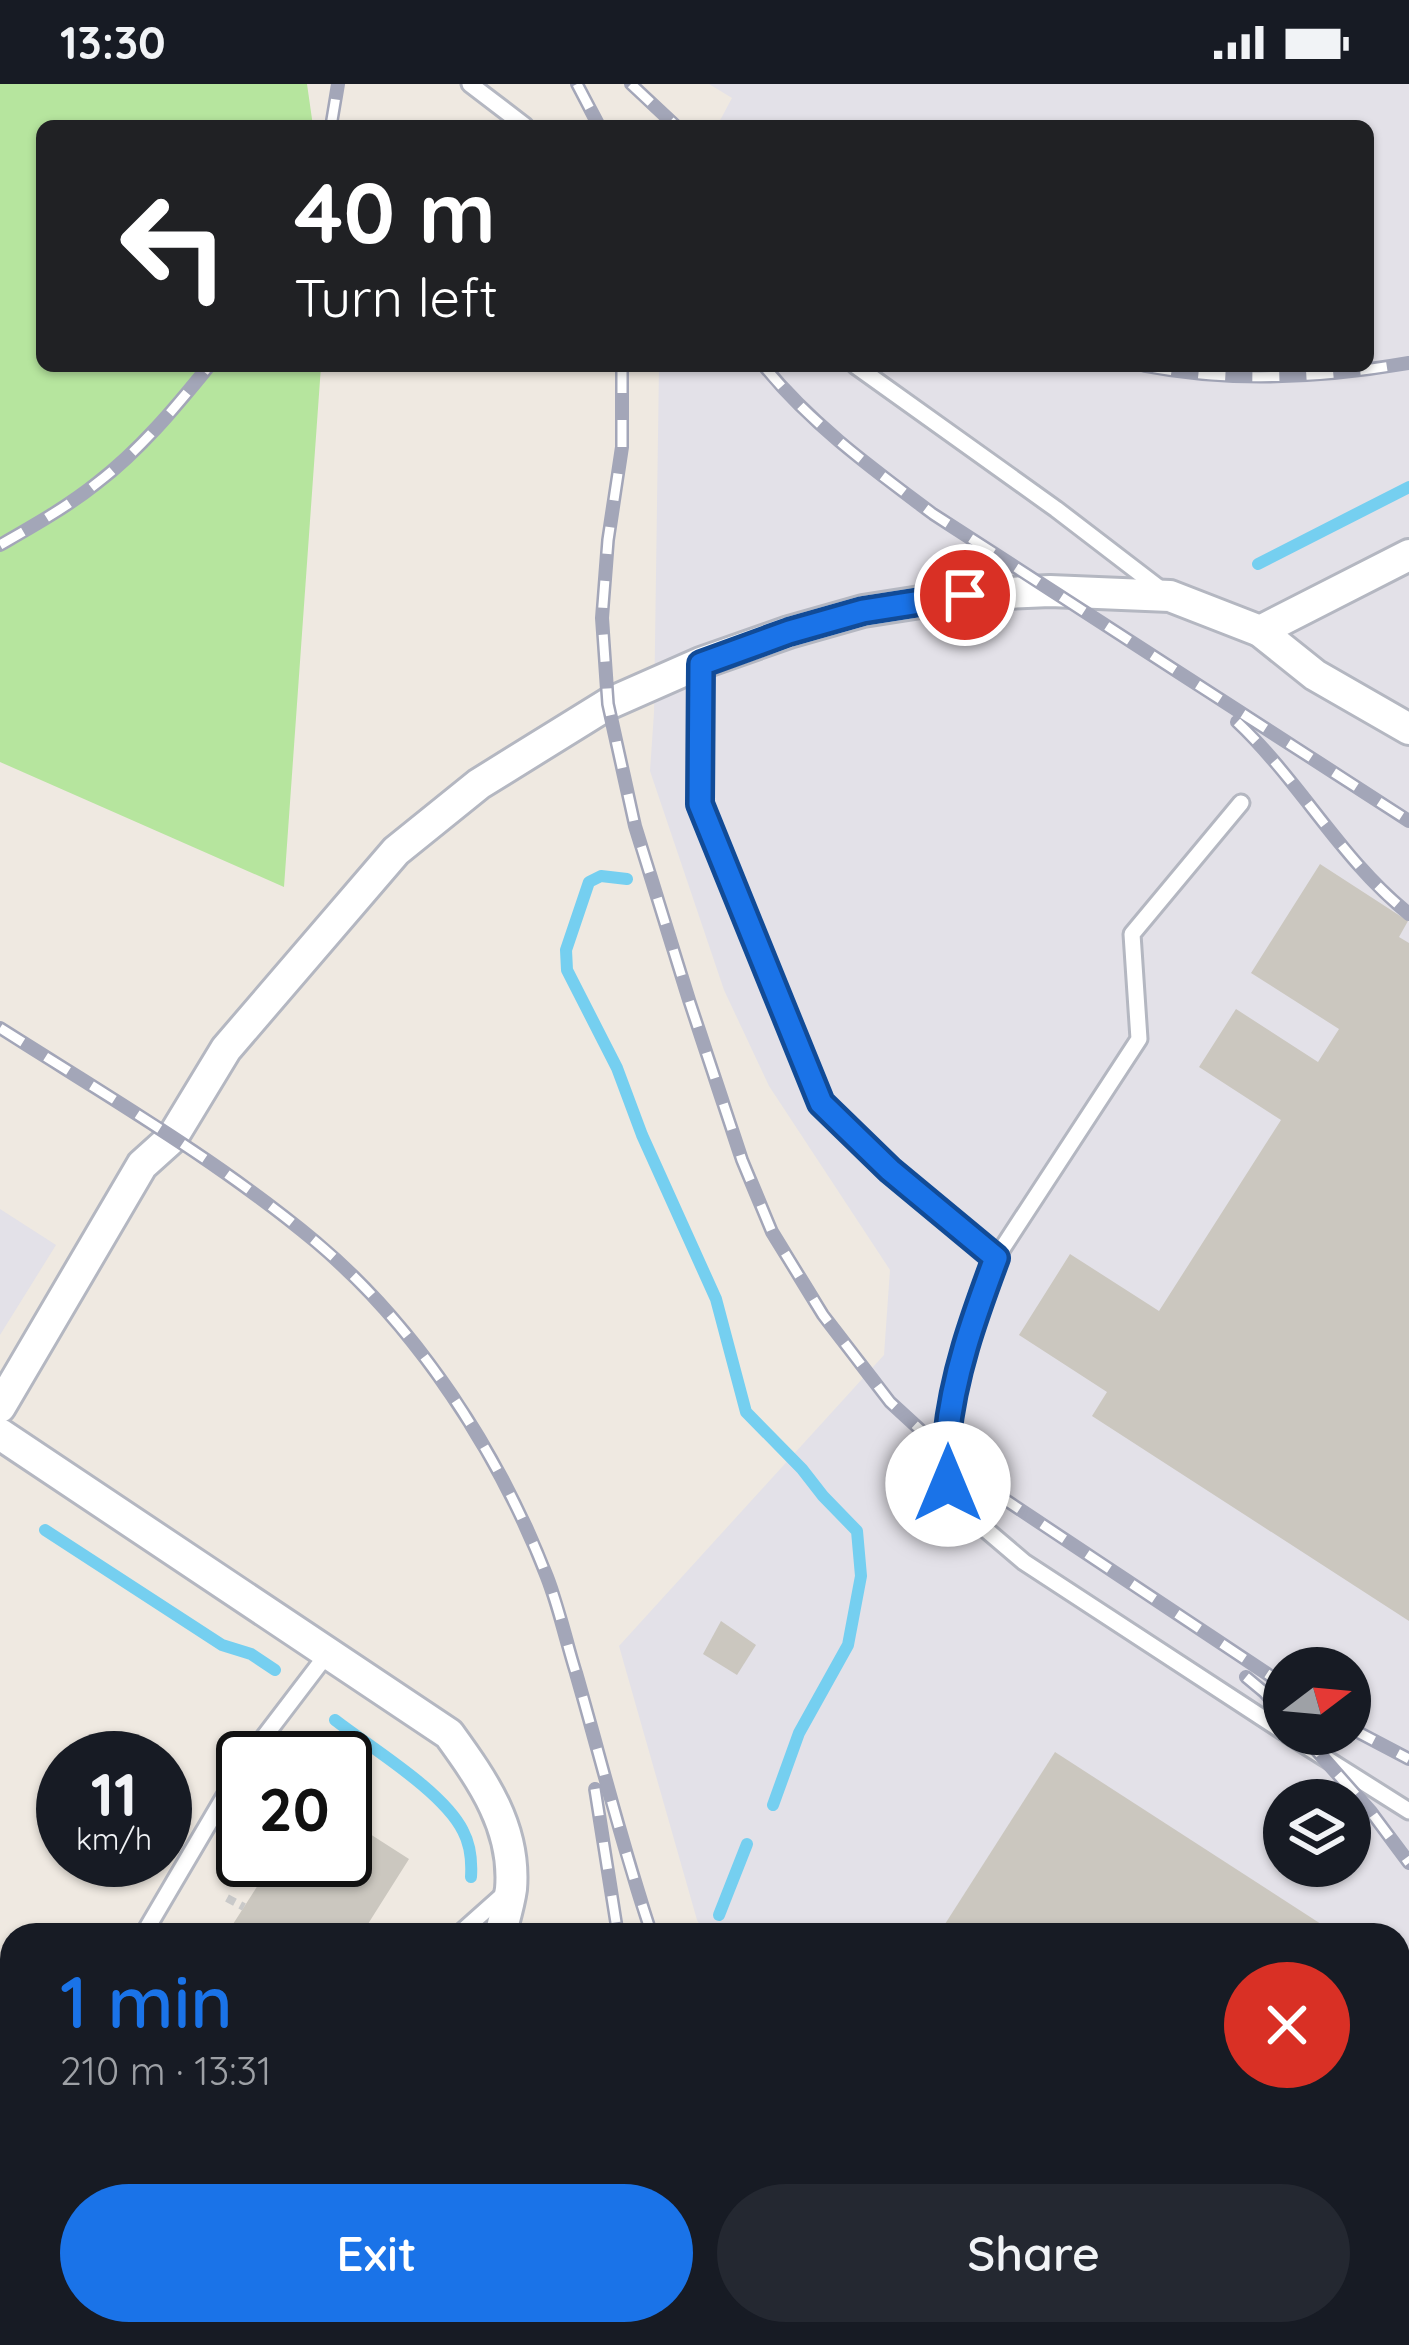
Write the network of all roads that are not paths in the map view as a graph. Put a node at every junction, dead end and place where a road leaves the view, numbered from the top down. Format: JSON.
{"nodes":[{"id":1,"x":470,"y":84,"type":"edge"},
{"id":2,"x":517,"y":120,"type":"edge"},
{"id":3,"x":864,"y":372,"type":"edge"},
{"id":4,"x":1409,"y":555,"type":"edge"},
{"id":5,"x":1170,"y":596,"type":"junction"},
{"id":6,"x":1261,"y":631,"type":"junction"},
{"id":7,"x":701,"y":664,"type":"junction"},
{"id":8,"x":1409,"y":729,"type":"edge"},
{"id":9,"x":1241,"y":803,"type":"dead end"},
{"id":10,"x":996,"y":1258,"type":"junction"},
{"id":11,"x":0,"y":1407,"type":"edge"},
{"id":12,"x":0,"y":1434,"type":"edge"},
{"id":13,"x":328,"y":1653,"type":"junction"},
{"id":14,"x":1263,"y":1718,"type":"edge"},
{"id":15,"x":269,"y":1731,"type":"edge"},
{"id":16,"x":1321,"y":1755,"type":"edge"},
{"id":17,"x":1409,"y":1811,"type":"edge"},
{"id":18,"x":216,"y":1812,"type":"edge"},
{"id":19,"x":511,"y":1888,"type":"junction"},
{"id":20,"x":150,"y":1923,"type":"edge"},
{"id":21,"x":472,"y":1923,"type":"edge"},
{"id":22,"x":503,"y":1923,"type":"edge"}],
"edges":[{"from":1,"to":2,"type":"lane"},
{"from":3,"to":5,"type":"lane"},
{"from":4,"to":6,"type":"street"},
{"from":5,"to":6,"type":"street"},
{"from":5,"to":7,"type":"street"},
{"from":6,"to":8,"type":"street"},
{"from":7,"to":10,"type":"lane"},
{"from":7,"to":11,"type":"street"},
{"from":9,"to":10,"type":"lane"},
{"from":10,"to":14,"type":"lane"},
{"from":12,"to":13,"type":"street"},
{"from":13,"to":15,"type":"lane"},
{"from":13,"to":19,"type":"street"},
{"from":16,"to":17,"type":"lane"},
{"from":18,"to":20,"type":"lane"},
{"from":19,"to":21,"type":"lane"},
{"from":19,"to":22,"type":"street"}]}
